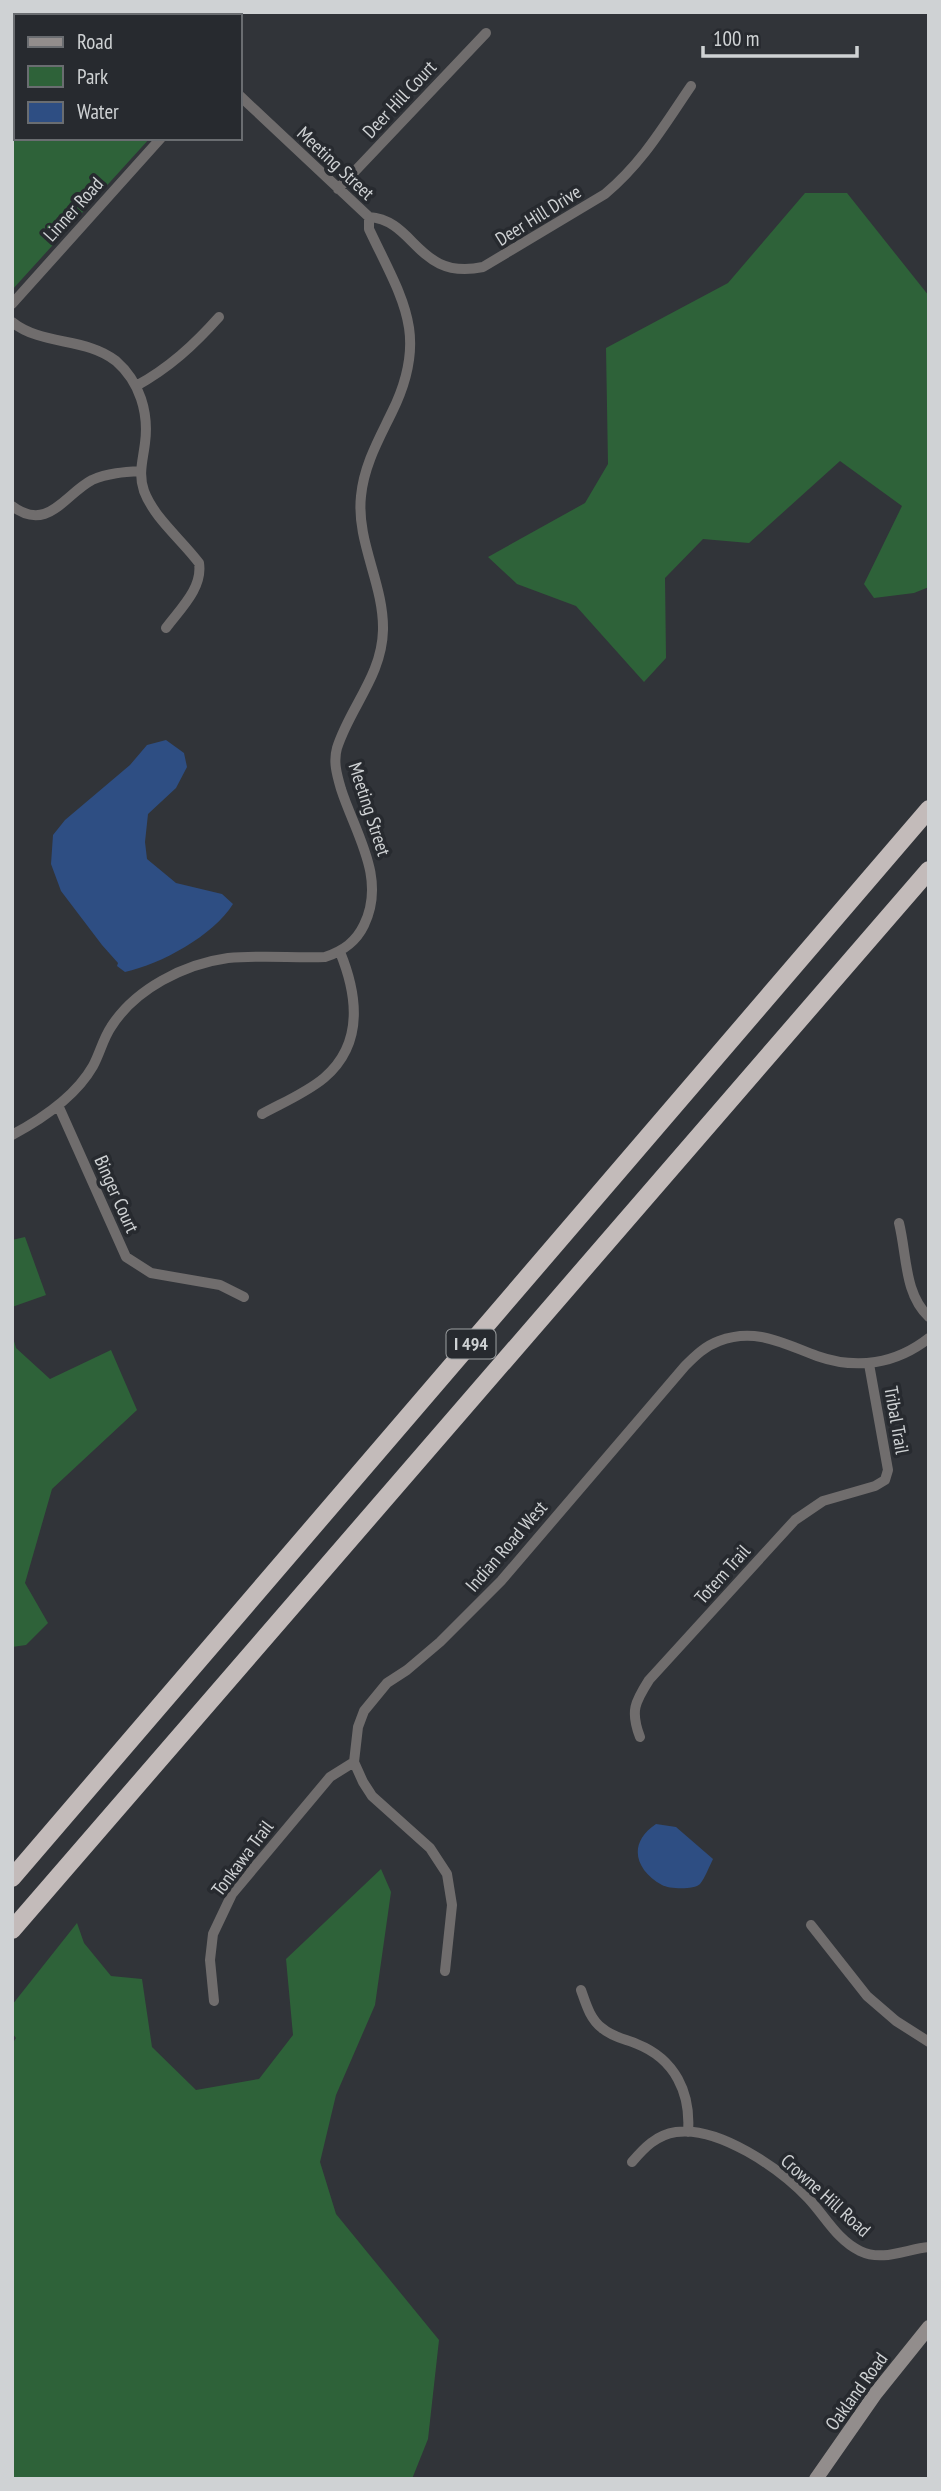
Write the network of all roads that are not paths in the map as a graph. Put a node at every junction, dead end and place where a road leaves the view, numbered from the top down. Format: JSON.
{"nodes":[{"id":1,"x":486,"y":33,"type":"dead end"},
{"id":2,"x":691,"y":86,"type":"dead end"},
{"id":3,"x":242,"y":98,"type":"edge"},
{"id":4,"x":159,"y":140,"type":"edge"},
{"id":5,"x":338,"y":189,"type":"junction"},
{"id":6,"x":369,"y":218,"type":"junction"},
{"id":7,"x":12,"y":304,"type":"edge"},
{"id":8,"x":219,"y":317,"type":"dead end"},
{"id":9,"x":12,"y":322,"type":"edge"},
{"id":10,"x":136,"y":386,"type":"junction"},
{"id":11,"x":141,"y":471,"type":"junction"},
{"id":12,"x":12,"y":506,"type":"edge"},
{"id":13,"x":166,"y":628,"type":"dead end"},
{"id":14,"x":929,"y":809,"type":"edge"},
{"id":15,"x":929,"y":870,"type":"edge"},
{"id":16,"x":340,"y":952,"type":"junction"},
{"id":17,"x":58,"y":1105,"type":"junction"},
{"id":18,"x":262,"y":1114,"type":"dead end"},
{"id":19,"x":12,"y":1135,"type":"edge"},
{"id":20,"x":900,"y":1223,"type":"dead end"},
{"id":21,"x":244,"y":1297,"type":"dead end"},
{"id":22,"x":929,"y":1317,"type":"edge"},
{"id":23,"x":929,"y":1338,"type":"edge"},
{"id":24,"x":869,"y":1364,"type":"junction"},
{"id":25,"x":885,"y":1480,"type":"joint"},
{"id":26,"x":640,"y":1737,"type":"dead end"},
{"id":27,"x":354,"y":1762,"type":"junction"},
{"id":28,"x":12,"y":1878,"type":"edge"},
{"id":29,"x":811,"y":1925,"type":"dead end"},
{"id":30,"x":12,"y":1930,"type":"edge"},
{"id":31,"x":445,"y":1971,"type":"dead end"},
{"id":32,"x":581,"y":1990,"type":"dead end"},
{"id":33,"x":214,"y":2001,"type":"dead end"},
{"id":34,"x":929,"y":2042,"type":"edge"},
{"id":35,"x":688,"y":2132,"type":"junction"},
{"id":36,"x":632,"y":2162,"type":"dead end"},
{"id":37,"x":929,"y":2247,"type":"edge"},
{"id":38,"x":929,"y":2327,"type":"edge"},
{"id":39,"x":816,"y":2479,"type":"edge"}],
"edges":[{"from":1,"to":5,"type":"street","name":"Deer Hill Court"},
{"from":2,"to":6,"type":"street","name":"Deer Hill Drive"},
{"from":3,"to":5,"type":"street","name":"Meeting Street"},
{"from":4,"to":7,"type":"street","name":"Linner Road"},
{"from":5,"to":6,"type":"street","name":"Meeting Street"},
{"from":6,"to":16,"type":"street","name":"Meeting Street"},
{"from":8,"to":10,"type":"street"},
{"from":9,"to":10,"type":"street"},
{"from":10,"to":11,"type":"street"},
{"from":11,"to":12,"type":"street"},
{"from":11,"to":13,"type":"street"},
{"from":14,"to":28,"type":"highway","number":"I 494"},
{"from":15,"to":30,"type":"highway","number":"I 494"},
{"from":16,"to":17,"type":"street"},
{"from":16,"to":18,"type":"street"},
{"from":17,"to":19,"type":"street"},
{"from":17,"to":21,"type":"street","name":"Binger Court"},
{"from":20,"to":22,"type":"street"},
{"from":23,"to":24,"type":"street","name":"Indian Road West"},
{"from":24,"to":25,"type":"street","name":"Tribal Trail"},
{"from":24,"to":27,"type":"street","name":"Indian Road West"},
{"from":25,"to":26,"type":"street","name":"Totem Trail"},
{"from":27,"to":31,"type":"street"},
{"from":27,"to":33,"type":"street","name":"Tonkawa Trail"},
{"from":29,"to":34,"type":"street"},
{"from":32,"to":35,"type":"street"},
{"from":35,"to":36,"type":"street","name":"Crowne Hill Road"},
{"from":35,"to":37,"type":"street","name":"Crowne Hill Road"},
{"from":38,"to":39,"type":"street","name":"Oakland Road"}]}
